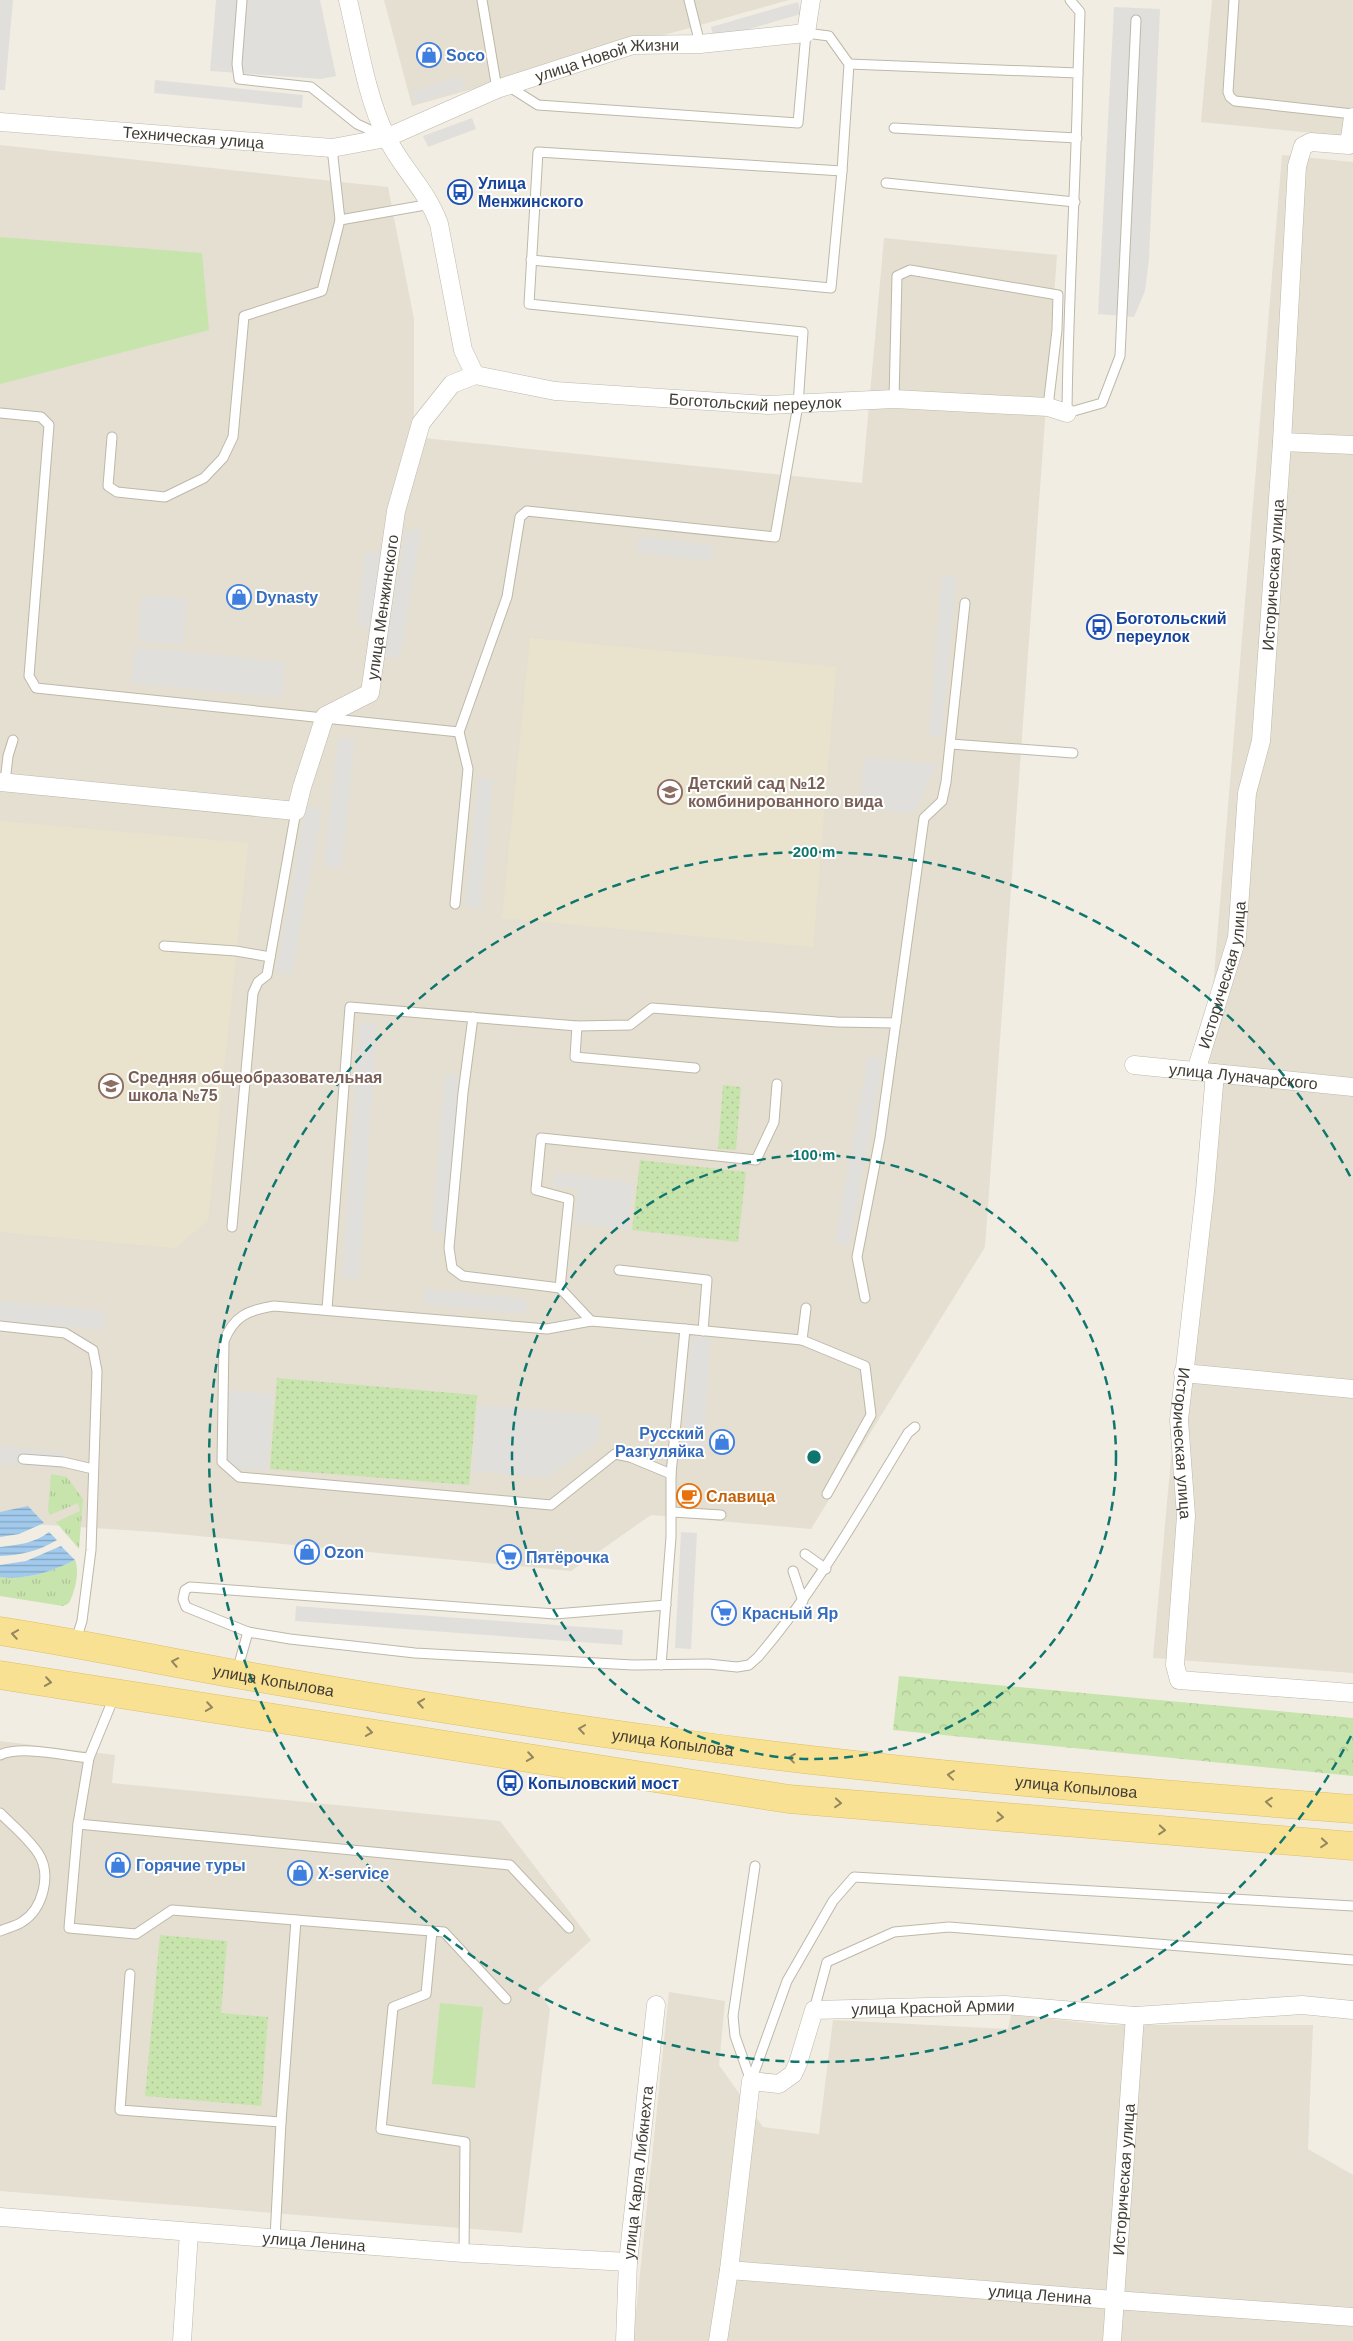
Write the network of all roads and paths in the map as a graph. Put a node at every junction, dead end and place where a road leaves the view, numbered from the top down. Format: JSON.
{"nodes":[{"id":1,"x":242,"y":0,"type":"edge"},
{"id":2,"x":348,"y":0,"type":"edge"},
{"id":3,"x":482,"y":0,"type":"edge"},
{"id":4,"x":689,"y":0,"type":"edge"},
{"id":5,"x":811,"y":0,"type":"edge"},
{"id":6,"x":1070,"y":0,"type":"edge"},
{"id":7,"x":1234,"y":0,"type":"edge"},
{"id":8,"x":1136,"y":20,"type":"dead end"},
{"id":9,"x":806,"y":33,"type":"junction"},
{"id":10,"x":700,"y":44,"type":"junction"},
{"id":11,"x":849,"y":64,"type":"junction"},
{"id":12,"x":1078,"y":73,"type":"junction"},
{"id":13,"x":502,"y":87,"type":"junction"},
{"id":14,"x":1353,"y":116,"type":"edge"},
{"id":15,"x":0,"y":122,"type":"edge"},
{"id":16,"x":894,"y":128,"type":"dead end"},
{"id":17,"x":386,"y":138,"type":"junction"},
{"id":18,"x":1077,"y":138,"type":"junction"},
{"id":19,"x":1351,"y":145,"type":"edge"},
{"id":20,"x":332,"y":148,"type":"junction"},
{"id":21,"x":842,"y":171,"type":"junction"},
{"id":22,"x":886,"y":183,"type":"dead end"},
{"id":23,"x":1075,"y":202,"type":"junction"},
{"id":24,"x":432,"y":204,"type":"junction"},
{"id":25,"x":340,"y":220,"type":"junction"},
{"id":26,"x":531,"y":260,"type":"junction"},
{"id":27,"x":475,"y":375,"type":"junction"},
{"id":28,"x":894,"y":399,"type":"junction"},
{"id":29,"x":798,"y":405,"type":"junction"},
{"id":30,"x":1048,"y":407,"type":"junction"},
{"id":31,"x":0,"y":413,"type":"edge"},
{"id":32,"x":1067,"y":413,"type":"junction"},
{"id":33,"x":112,"y":437,"type":"dead end"},
{"id":34,"x":1282,"y":442,"type":"junction"},
{"id":35,"x":1353,"y":445,"type":"edge"},
{"id":36,"x":966,"y":604,"type":"dead end"},
{"id":37,"x":325,"y":716,"type":"junction"},
{"id":38,"x":459,"y":732,"type":"junction"},
{"id":39,"x":12,"y":740,"type":"dead end"},
{"id":40,"x":951,"y":744,"type":"junction"},
{"id":41,"x":1073,"y":753,"type":"dead end"},
{"id":42,"x":3,"y":782,"type":"edge"},
{"id":43,"x":296,"y":811,"type":"junction"},
{"id":44,"x":455,"y":904,"type":"dead end"},
{"id":45,"x":164,"y":946,"type":"dead end"},
{"id":46,"x":270,"y":957,"type":"junction"},
{"id":47,"x":473,"y":1017,"type":"junction"},
{"id":48,"x":896,"y":1023,"type":"junction"},
{"id":49,"x":577,"y":1026,"type":"junction"},
{"id":50,"x":1134,"y":1065,"type":"dead end"},
{"id":51,"x":695,"y":1068,"type":"dead end"},
{"id":52,"x":1196,"y":1070,"type":"junction"},
{"id":53,"x":1214,"y":1072,"type":"junction"},
{"id":54,"x":777,"y":1084,"type":"dead end"},
{"id":55,"x":1353,"y":1086,"type":"edge"},
{"id":56,"x":232,"y":1226,"type":"dead end"},
{"id":57,"x":619,"y":1270,"type":"dead end"},
{"id":58,"x":560,"y":1288,"type":"junction"},
{"id":59,"x":865,"y":1298,"type":"dead end"},
{"id":60,"x":806,"y":1308,"type":"dead end"},
{"id":61,"x":327,"y":1309,"type":"junction"},
{"id":62,"x":592,"y":1321,"type":"junction"},
{"id":63,"x":0,"y":1326,"type":"edge"},
{"id":64,"x":686,"y":1329,"type":"junction"},
{"id":65,"x":702,"y":1331,"type":"junction"},
{"id":66,"x":802,"y":1340,"type":"junction"},
{"id":67,"x":1183,"y":1373,"type":"junction"},
{"id":68,"x":1353,"y":1389,"type":"edge"},
{"id":69,"x":915,"y":1427,"type":"dead end"},
{"id":70,"x":23,"y":1459,"type":"dead end"},
{"id":71,"x":93,"y":1469,"type":"junction"},
{"id":72,"x":671,"y":1474,"type":"junction"},
{"id":73,"x":826,"y":1494,"type":"dead end"},
{"id":74,"x":672,"y":1512,"type":"junction"},
{"id":75,"x":721,"y":1514,"type":"dead end"},
{"id":76,"x":805,"y":1554,"type":"dead end"},
{"id":77,"x":826,"y":1569,"type":"junction"},
{"id":78,"x":793,"y":1571,"type":"dead end"},
{"id":79,"x":804,"y":1601,"type":"junction"},
{"id":80,"x":666,"y":1605,"type":"junction"},
{"id":81,"x":0,"y":1631,"type":"edge"},
{"id":82,"x":248,"y":1632,"type":"junction"},
{"id":83,"x":75,"y":1643,"type":"junction"},
{"id":84,"x":661,"y":1664,"type":"junction"},
{"id":85,"x":237,"y":1674,"type":"junction"},
{"id":86,"x":0,"y":1675,"type":"edge"},
{"id":87,"x":116,"y":1692,"type":"junction"},
{"id":88,"x":1353,"y":1693,"type":"edge"},
{"id":89,"x":0,"y":1755,"type":"edge"},
{"id":90,"x":89,"y":1758,"type":"junction"},
{"id":91,"x":1353,"y":1809,"type":"edge"},
{"id":92,"x":0,"y":1813,"type":"edge"},
{"id":93,"x":78,"y":1824,"type":"junction"},
{"id":94,"x":1353,"y":1846,"type":"edge"},
{"id":95,"x":755,"y":1866,"type":"dead end"},
{"id":96,"x":1353,"y":1906,"type":"edge"},
{"id":97,"x":296,"y":1920,"type":"junction"},
{"id":98,"x":569,"y":1928,"type":"dead end"},
{"id":99,"x":0,"y":1930,"type":"edge"},
{"id":100,"x":432,"y":1931,"type":"junction"},
{"id":101,"x":1353,"y":1960,"type":"edge"},
{"id":102,"x":130,"y":1974,"type":"dead end"},
{"id":103,"x":506,"y":1999,"type":"dead end"},
{"id":104,"x":656,"y":2005,"type":"dead end"},
{"id":105,"x":814,"y":2010,"type":"junction"},
{"id":106,"x":1353,"y":2010,"type":"edge"},
{"id":107,"x":1135,"y":2016,"type":"junction"},
{"id":108,"x":751,"y":2081,"type":"junction"},
{"id":109,"x":281,"y":2122,"type":"junction"},
{"id":110,"x":0,"y":2217,"type":"edge"},
{"id":111,"x":189,"y":2232,"type":"junction"},
{"id":112,"x":275,"y":2238,"type":"junction"},
{"id":113,"x":464,"y":2253,"type":"junction"},
{"id":114,"x":628,"y":2262,"type":"junction"},
{"id":115,"x":729,"y":2270,"type":"junction"},
{"id":116,"x":1114,"y":2300,"type":"junction"},
{"id":117,"x":1353,"y":2317,"type":"edge"},
{"id":118,"x":182,"y":2341,"type":"edge"},
{"id":119,"x":624,"y":2341,"type":"edge"},
{"id":120,"x":718,"y":2341,"type":"edge"},
{"id":121,"x":1112,"y":2341,"type":"edge"}],
"edges":[{"from":1,"to":17,"type":"lane"},
{"from":2,"to":17,"type":"street"},
{"from":3,"to":13,"type":"lane"},
{"from":4,"to":10,"type":"lane"},
{"from":5,"to":9,"type":"street"},
{"from":6,"to":12,"type":"lane"},
{"from":7,"to":14,"type":"lane"},
{"from":8,"to":32,"type":"lane"},
{"from":9,"to":10,"type":"street","name":"улица Новой Жизни"},
{"from":9,"to":11,"type":"lane"},
{"from":9,"to":13,"type":"lane"},
{"from":10,"to":13,"type":"street","name":"улица Новой Жизни"},
{"from":11,"to":12,"type":"lane"},
{"from":11,"to":21,"type":"lane"},
{"from":12,"to":18,"type":"lane"},
{"from":13,"to":17,"type":"street","name":"улица Новой Жизни"},
{"from":14,"to":19,"type":"street","name":"Историческая улица"},
{"from":15,"to":20,"type":"street","name":"Техническая улица"},
{"from":16,"to":18,"type":"lane"},
{"from":17,"to":20,"type":"street","name":"Техническая улица"},
{"from":17,"to":24,"type":"street"},
{"from":18,"to":23,"type":"lane"},
{"from":19,"to":34,"type":"street","name":"Историческая улица"},
{"from":20,"to":25,"type":"lane"},
{"from":21,"to":26,"type":"lane"},
{"from":21,"to":26,"type":"lane"},
{"from":22,"to":23,"type":"lane"},
{"from":23,"to":32,"type":"lane"},
{"from":24,"to":25,"type":"lane"},
{"from":24,"to":27,"type":"street"},
{"from":25,"to":33,"type":"lane"},
{"from":26,"to":29,"type":"lane"},
{"from":27,"to":29,"type":"street","name":"Боготольский переулок"},
{"from":27,"to":37,"type":"street","name":"улица Менжинского"},
{"from":28,"to":29,"type":"street","name":"Боготольский переулок"},
{"from":28,"to":30,"type":"street","name":"Боготольский переулок"},
{"from":28,"to":30,"type":"lane"},
{"from":29,"to":38,"type":"lane"},
{"from":30,"to":32,"type":"street","name":"Боготольский переулок"},
{"from":31,"to":37,"type":"lane"},
{"from":34,"to":35,"type":"street"},
{"from":34,"to":52,"type":"street","name":"Историческая улица"},
{"from":36,"to":40,"type":"lane"},
{"from":37,"to":38,"type":"lane"},
{"from":37,"to":43,"type":"street"},
{"from":38,"to":44,"type":"lane"},
{"from":39,"to":42,"type":"lane"},
{"from":40,"to":41,"type":"lane"},
{"from":40,"to":48,"type":"lane"},
{"from":42,"to":43,"type":"street"},
{"from":43,"to":46,"type":"lane"},
{"from":45,"to":46,"type":"lane"},
{"from":46,"to":56,"type":"lane"},
{"from":47,"to":49,"type":"lane"},
{"from":47,"to":58,"type":"lane"},
{"from":47,"to":61,"type":"lane"},
{"from":48,"to":49,"type":"lane"},
{"from":48,"to":59,"type":"lane"},
{"from":49,"to":51,"type":"lane"},
{"from":50,"to":52,"type":"street","name":"улица Луначарского"},
{"from":52,"to":53,"type":"street","name":"улица Луначарского"},
{"from":53,"to":55,"type":"street","name":"улица Луначарского"},
{"from":53,"to":67,"type":"street","name":"Историческая улица"},
{"from":54,"to":58,"type":"lane"},
{"from":57,"to":65,"type":"lane"},
{"from":58,"to":62,"type":"lane"},
{"from":60,"to":66,"type":"lane"},
{"from":61,"to":62,"type":"lane"},
{"from":61,"to":72,"type":"lane"},
{"from":62,"to":64,"type":"lane"},
{"from":63,"to":71,"type":"lane"},
{"from":64,"to":65,"type":"lane"},
{"from":64,"to":72,"type":"lane"},
{"from":65,"to":66,"type":"lane"},
{"from":66,"to":73,"type":"lane"},
{"from":67,"to":68,"type":"street"},
{"from":67,"to":88,"type":"street","name":"Историческая улица"},
{"from":69,"to":77,"type":"lane"},
{"from":70,"to":71,"type":"lane"},
{"from":71,"to":83,"type":"lane"},
{"from":72,"to":74,"type":"lane"},
{"from":74,"to":75,"type":"lane"},
{"from":74,"to":80,"type":"lane"},
{"from":76,"to":77,"type":"lane"},
{"from":77,"to":79,"type":"lane"},
{"from":78,"to":79,"type":"lane"},
{"from":79,"to":84,"type":"lane"},
{"from":80,"to":82,"type":"lane"},
{"from":80,"to":84,"type":"lane"},
{"from":83,"to":81,"type":"main road","name":"улица Копылова","one_way":true},
{"from":82,"to":84,"type":"lane"},
{"from":82,"to":85,"type":"lane"},
{"from":85,"to":83,"type":"main road","name":"улица Копылова","one_way":true},
{"from":91,"to":85,"type":"main road","name":"улица Копылова","one_way":true},
{"from":86,"to":87,"type":"main road","one_way":true},
{"from":87,"to":90,"type":"lane"},
{"from":87,"to":94,"type":"main road","one_way":true},
{"from":89,"to":90,"type":"lane"},
{"from":90,"to":93,"type":"lane"},
{"from":92,"to":99,"type":"lane"},
{"from":93,"to":97,"type":"lane"},
{"from":93,"to":98,"type":"lane"},
{"from":95,"to":108,"type":"lane"},
{"from":96,"to":108,"type":"lane"},
{"from":97,"to":100,"type":"lane"},
{"from":97,"to":109,"type":"lane"},
{"from":100,"to":103,"type":"lane"},
{"from":100,"to":113,"type":"lane"},
{"from":101,"to":105,"type":"lane"},
{"from":102,"to":109,"type":"lane"},
{"from":104,"to":114,"type":"street","name":"улица Карла Либкнехта"},
{"from":105,"to":107,"type":"street","name":"улица Красной Армии"},
{"from":105,"to":108,"type":"street"},
{"from":106,"to":107,"type":"street","name":"улица Красной Армии"},
{"from":107,"to":116,"type":"street","name":"Историческая улица"},
{"from":108,"to":115,"type":"street"},
{"from":109,"to":112,"type":"lane"},
{"from":110,"to":111,"type":"street","name":"улица Ленина"},
{"from":111,"to":112,"type":"street","name":"улица Ленина"},
{"from":111,"to":118,"type":"street"},
{"from":112,"to":113,"type":"street","name":"улица Ленина"},
{"from":113,"to":114,"type":"street","name":"улица Ленина"},
{"from":114,"to":119,"type":"street","name":"улица Карла Либкнехта"},
{"from":115,"to":116,"type":"street","name":"улица Ленина"},
{"from":115,"to":120,"type":"street"},
{"from":116,"to":117,"type":"street","name":"улица Ленина"},
{"from":116,"to":121,"type":"street","name":"Историческая улица"}]}
